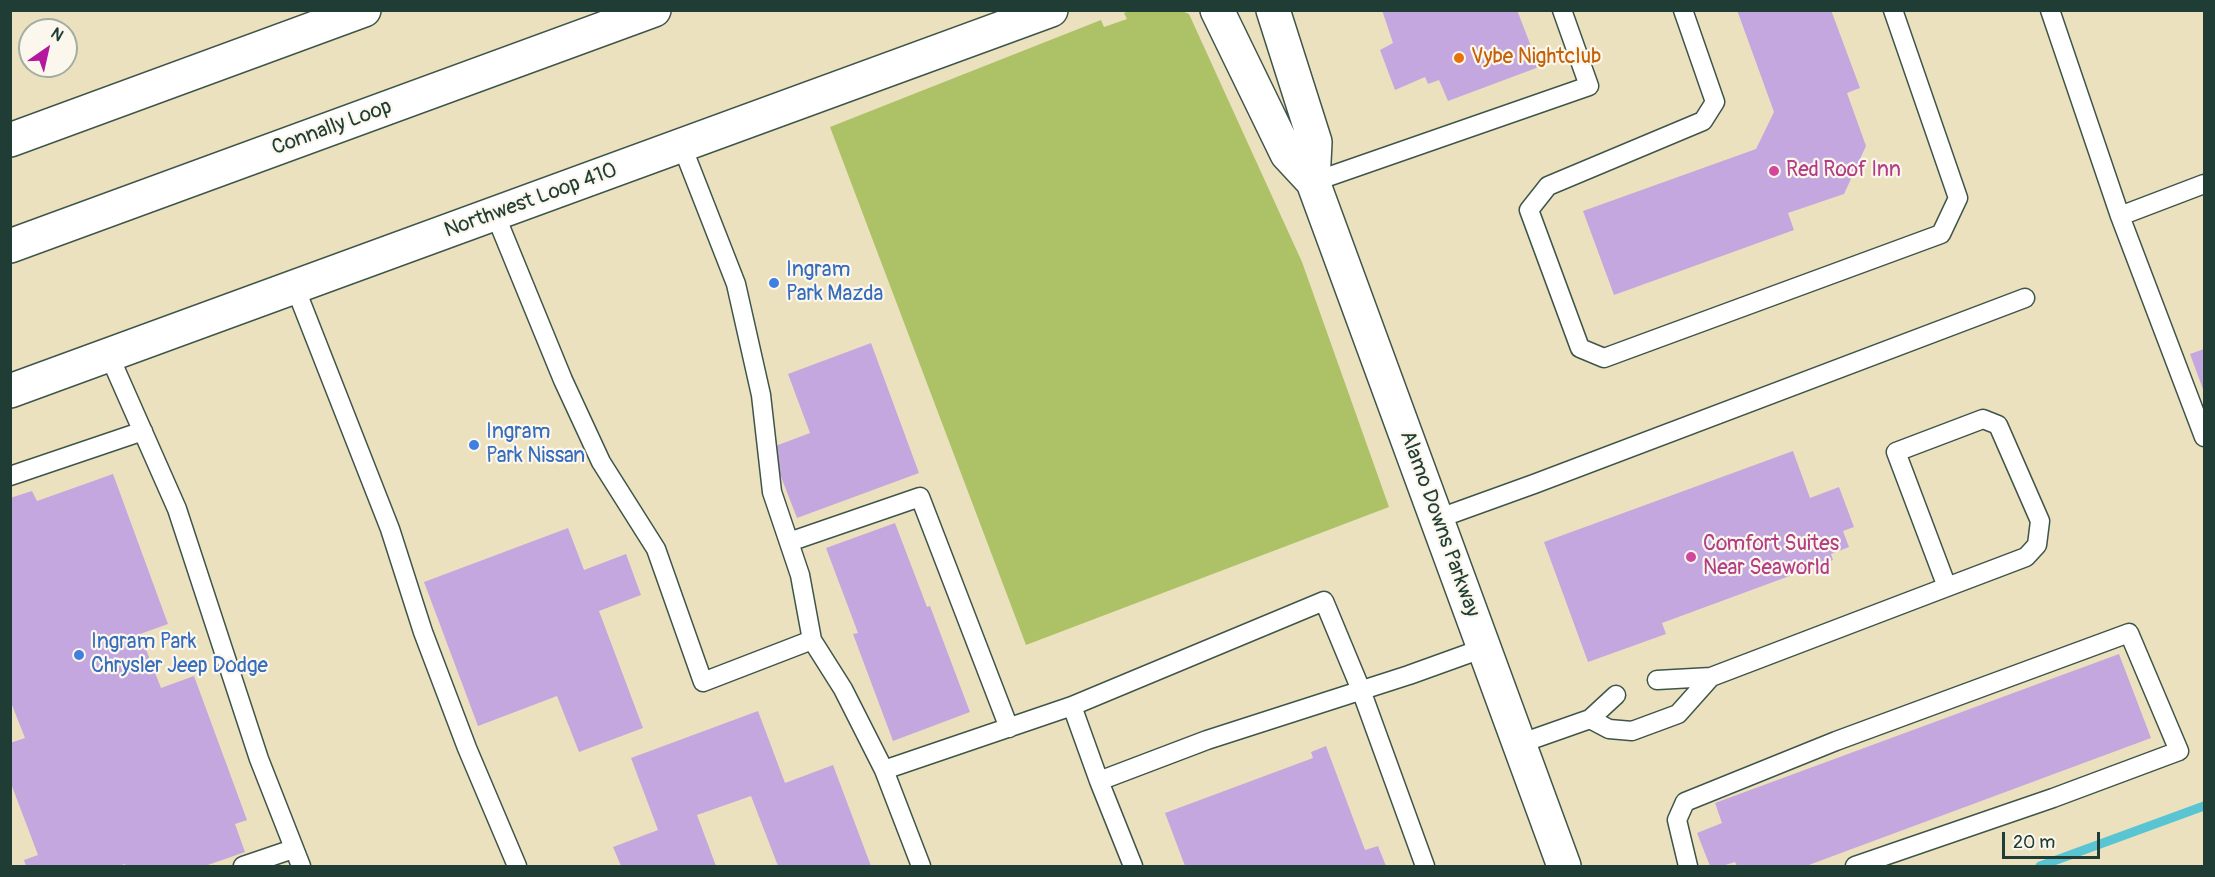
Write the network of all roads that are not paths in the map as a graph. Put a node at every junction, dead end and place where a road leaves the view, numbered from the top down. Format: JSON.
{"nodes":[{"id":1,"x":300,"y":10,"type":"edge"},
{"id":2,"x":364,"y":10,"type":"edge"},
{"id":3,"x":654,"y":10,"type":"edge"},
{"id":4,"x":1051,"y":10,"type":"edge"},
{"id":5,"x":1217,"y":10,"type":"edge"},
{"id":6,"x":1274,"y":10,"type":"edge"},
{"id":7,"x":1562,"y":10,"type":"edge"},
{"id":8,"x":1683,"y":10,"type":"edge"},
{"id":9,"x":1893,"y":10,"type":"edge"},
{"id":10,"x":2050,"y":10,"type":"edge"},
{"id":11,"x":121,"y":99,"type":"junction"},
{"id":12,"x":10,"y":140,"type":"edge"},
{"id":13,"x":681,"y":146,"type":"junction"},
{"id":14,"x":1313,"y":182,"type":"junction"},
{"id":15,"x":2205,"y":184,"type":"edge"},
{"id":16,"x":495,"y":214,"type":"junction"},
{"id":17,"x":2120,"y":216,"type":"junction"},
{"id":18,"x":10,"y":246,"type":"edge"},
{"id":19,"x":295,"y":287,"type":"junction"},
{"id":20,"x":2025,"y":298,"type":"dead end"},
{"id":21,"x":109,"y":355,"type":"junction"},
{"id":22,"x":10,"y":391,"type":"edge"},
{"id":23,"x":143,"y":431,"type":"junction"},
{"id":24,"x":2205,"y":437,"type":"edge"},
{"id":25,"x":10,"y":476,"type":"edge"},
{"id":26,"x":1437,"y":519,"type":"junction"},
{"id":27,"x":789,"y":542,"type":"junction"},
{"id":28,"x":1947,"y":587,"type":"junction"},
{"id":29,"x":812,"y":640,"type":"junction"},
{"id":30,"x":1484,"y":648,"type":"junction"},
{"id":31,"x":1711,"y":677,"type":"junction"},
{"id":32,"x":1658,"y":680,"type":"dead end"},
{"id":33,"x":1361,"y":690,"type":"junction"},
{"id":34,"x":1616,"y":694,"type":"dead end"},
{"id":35,"x":1072,"y":706,"type":"junction"},
{"id":36,"x":1590,"y":719,"type":"junction"},
{"id":37,"x":1009,"y":728,"type":"junction"},
{"id":38,"x":1519,"y":744,"type":"junction"},
{"id":39,"x":884,"y":770,"type":"junction"},
{"id":40,"x":1100,"y":782,"type":"junction"},
{"id":41,"x":293,"y":849,"type":"junction"},
{"id":42,"x":1685,"y":866,"type":"edge"},
{"id":43,"x":243,"y":867,"type":"edge"},
{"id":44,"x":301,"y":867,"type":"edge"},
{"id":45,"x":517,"y":867,"type":"edge"},
{"id":46,"x":921,"y":867,"type":"edge"},
{"id":47,"x":1133,"y":867,"type":"edge"},
{"id":48,"x":1425,"y":867,"type":"edge"},
{"id":49,"x":1564,"y":867,"type":"edge"},
{"id":50,"x":1855,"y":867,"type":"edge"}],
"edges":[{"from":1,"to":11,"type":"main road"},
{"from":2,"to":11,"type":"main road"},
{"from":3,"to":18,"type":"main road","name":"Connally Loop"},
{"from":4,"to":13,"type":"main road","name":"Northwest Loop 410"},
{"from":5,"to":14,"type":"main road","name":"Alamo Downs Parkway"},
{"from":6,"to":14,"type":"main road","name":"Alamo Downs Parkway"},
{"from":7,"to":14,"type":"lane"},
{"from":8,"to":9,"type":"lane"},
{"from":10,"to":17,"type":"lane"},
{"from":11,"to":12,"type":"main road"},
{"from":13,"to":16,"type":"main road","name":"Northwest Loop 410"},
{"from":13,"to":27,"type":"lane"},
{"from":14,"to":26,"type":"main road","name":"Alamo Downs Parkway"},
{"from":15,"to":17,"type":"lane"},
{"from":16,"to":19,"type":"main road","name":"Northwest Loop 410"},
{"from":16,"to":29,"type":"lane"},
{"from":17,"to":24,"type":"lane"},
{"from":19,"to":21,"type":"main road","name":"Northwest Loop 410"},
{"from":19,"to":45,"type":"lane"},
{"from":20,"to":26,"type":"lane"},
{"from":21,"to":22,"type":"main road","name":"Northwest Loop 410"},
{"from":21,"to":23,"type":"lane"},
{"from":23,"to":25,"type":"lane"},
{"from":23,"to":41,"type":"lane"},
{"from":26,"to":30,"type":"main road","name":"Alamo Downs Parkway"},
{"from":27,"to":29,"type":"lane"},
{"from":27,"to":37,"type":"lane"},
{"from":28,"to":28,"type":"lane"},
{"from":28,"to":31,"type":"lane"},
{"from":29,"to":39,"type":"lane"},
{"from":30,"to":33,"type":"lane"},
{"from":30,"to":38,"type":"main road","name":"Alamo Downs Parkway"},
{"from":31,"to":32,"type":"lane"},
{"from":31,"to":36,"type":"lane"},
{"from":33,"to":35,"type":"lane"},
{"from":33,"to":40,"type":"lane"},
{"from":33,"to":48,"type":"lane"},
{"from":34,"to":36,"type":"lane"},
{"from":35,"to":37,"type":"lane"},
{"from":35,"to":40,"type":"lane"},
{"from":36,"to":38,"type":"lane"},
{"from":37,"to":39,"type":"lane"},
{"from":38,"to":49,"type":"main road","name":"Alamo Downs Parkway"},
{"from":39,"to":46,"type":"lane"},
{"from":40,"to":47,"type":"lane"},
{"from":41,"to":43,"type":"lane"},
{"from":41,"to":44,"type":"lane"},
{"from":42,"to":50,"type":"lane"}]}
